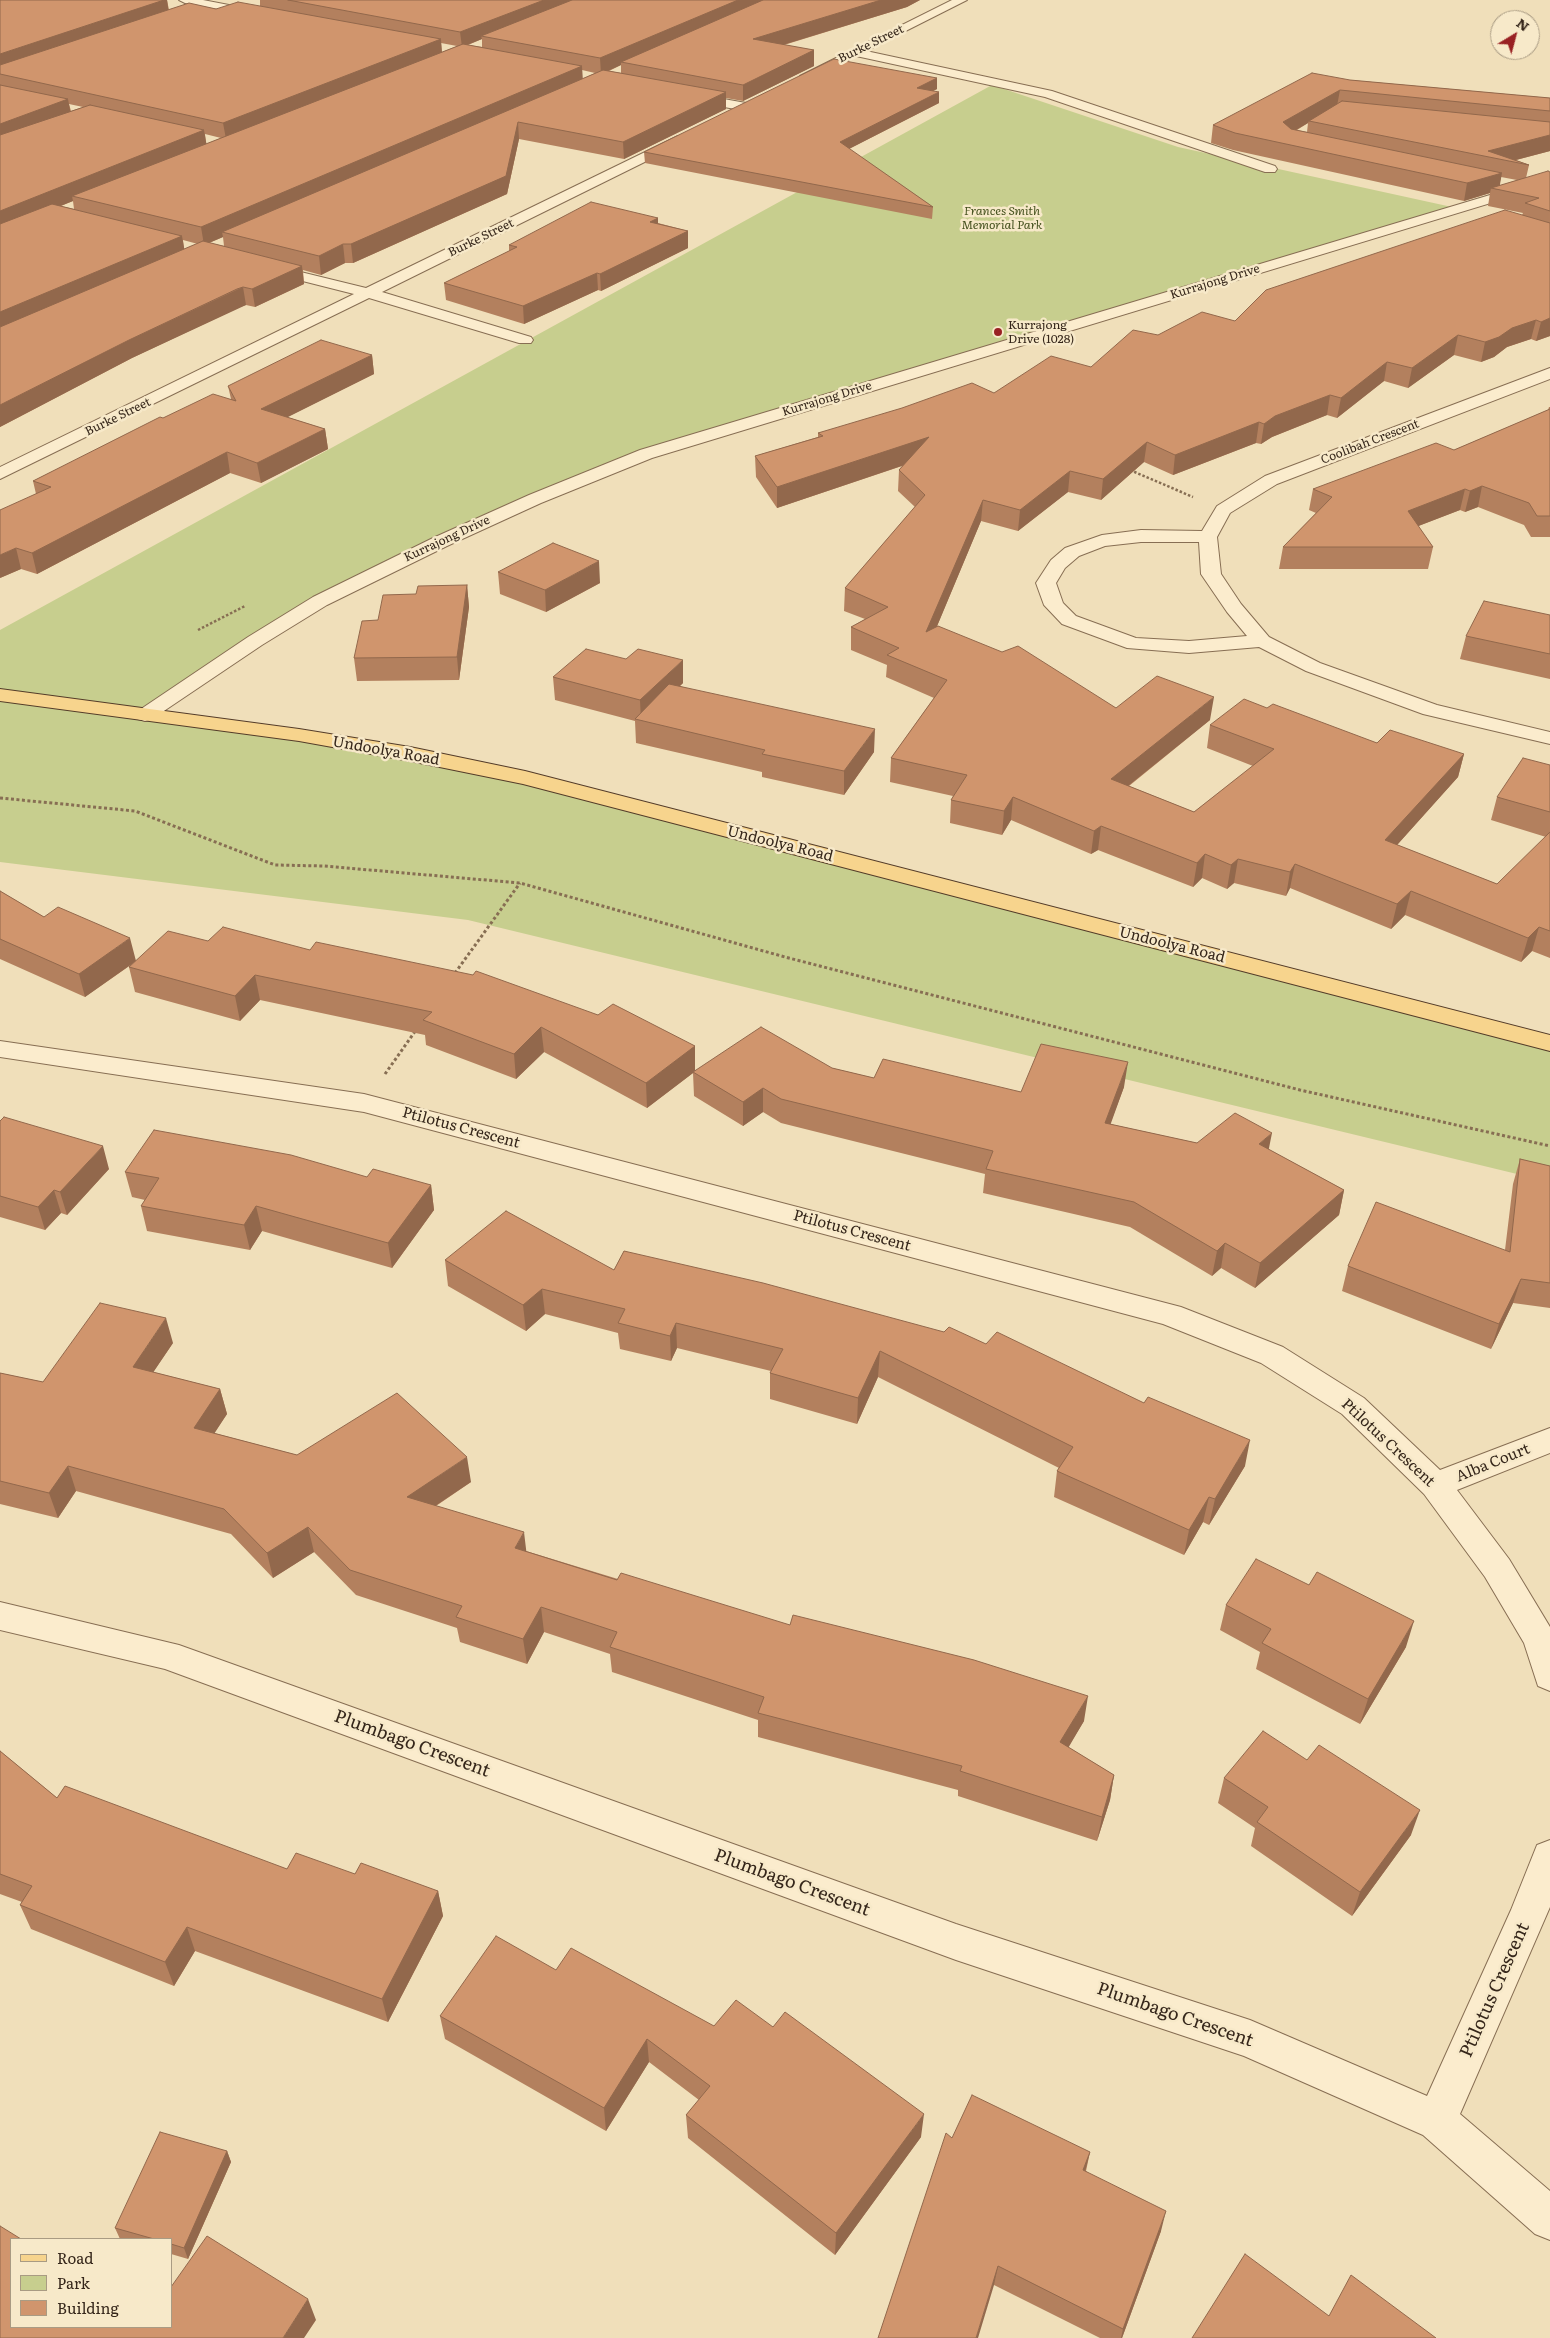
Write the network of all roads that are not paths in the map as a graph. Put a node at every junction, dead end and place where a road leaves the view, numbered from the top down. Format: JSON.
{"nodes":[{"id":1,"x":185,"y":0,"type":"edge"},
{"id":2,"x":228,"y":0,"type":"edge"},
{"id":3,"x":961,"y":0,"type":"edge"},
{"id":4,"x":213,"y":5,"type":"junction"},
{"id":5,"x":185,"y":14,"type":"edge"},
{"id":6,"x":270,"y":16,"type":"edge"},
{"id":7,"x":855,"y":52,"type":"junction"},
{"id":8,"x":796,"y":82,"type":"edge"},
{"id":9,"x":677,"y":95,"type":"edge"},
{"id":10,"x":762,"y":99,"type":"edge"},
{"id":11,"x":746,"y":107,"type":"junction"},
{"id":12,"x":728,"y":116,"type":"edge"},
{"id":13,"x":693,"y":133,"type":"edge"},
{"id":14,"x":1270,"y":169,"type":"dead end"},
{"id":15,"x":1550,"y":181,"type":"edge"},
{"id":16,"x":1493,"y":183,"type":"edge"},
{"id":17,"x":1524,"y":189,"type":"junction"},
{"id":18,"x":1461,"y":209,"type":"junction"},
{"id":19,"x":1488,"y":217,"type":"edge"},
{"id":20,"x":249,"y":264,"type":"edge"},
{"id":21,"x":369,"y":293,"type":"junction"},
{"id":22,"x":525,"y":340,"type":"dead end"},
{"id":23,"x":1550,"y":373,"type":"edge"},
{"id":24,"x":0,"y":474,"type":"edge"},
{"id":25,"x":1208,"y":537,"type":"junction"},
{"id":26,"x":1262,"y":641,"type":"junction"},
{"id":27,"x":0,"y":695,"type":"edge"},
{"id":28,"x":145,"y":715,"type":"junction"},
{"id":29,"x":1550,"y":738,"type":"edge"},
{"id":30,"x":1550,"y":1043,"type":"edge"},
{"id":31,"x":0,"y":1049,"type":"edge"},
{"id":32,"x":1550,"y":1440,"type":"edge"},
{"id":33,"x":1436,"y":1485,"type":"junction"},
{"id":34,"x":0,"y":1616,"type":"edge"},
{"id":35,"x":1550,"y":1676,"type":"edge"},
{"id":36,"x":1550,"y":1857,"type":"edge"},
{"id":37,"x":1437,"y":2121,"type":"junction"},
{"id":38,"x":1550,"y":2219,"type":"edge"}],
"edges":[{"from":1,"to":4,"type":"street"},
{"from":2,"to":4,"type":"street"},
{"from":3,"to":7,"type":"street","name":"Burke Street"},
{"from":4,"to":5,"type":"street"},
{"from":4,"to":6,"type":"street"},
{"from":7,"to":8,"type":"street","name":"Burke Street"},
{"from":7,"to":14,"type":"street"},
{"from":9,"to":11,"type":"street"},
{"from":10,"to":11,"type":"street"},
{"from":11,"to":12,"type":"street"},
{"from":13,"to":21,"type":"street","name":"Burke Street"},
{"from":15,"to":17,"type":"street","name":"Kurrajong Drive"},
{"from":16,"to":17,"type":"street"},
{"from":17,"to":18,"type":"street","name":"Kurrajong Drive"},
{"from":18,"to":19,"type":"street"},
{"from":18,"to":28,"type":"street","name":"Kurrajong Drive"},
{"from":20,"to":21,"type":"street"},
{"from":21,"to":22,"type":"street"},
{"from":21,"to":24,"type":"street","name":"Burke Street"},
{"from":23,"to":25,"type":"street","name":"Coolibah Crescent"},
{"from":25,"to":26,"type":"street"},
{"from":25,"to":26,"type":"street"},
{"from":26,"to":29,"type":"street"},
{"from":27,"to":28,"type":"main road","name":"Undoolya Road"},
{"from":28,"to":30,"type":"main road","name":"Undoolya Road"},
{"from":31,"to":33,"type":"street","name":"Ptilotus Crescent"},
{"from":32,"to":33,"type":"street","name":"Alba Court"},
{"from":33,"to":35,"type":"street","name":"Ptilotus Crescent"},
{"from":34,"to":37,"type":"street","name":"Plumbago Crescent"},
{"from":36,"to":37,"type":"street","name":"Ptilotus Crescent"},
{"from":37,"to":38,"type":"street","name":"Plumbago Crescent"}]}
